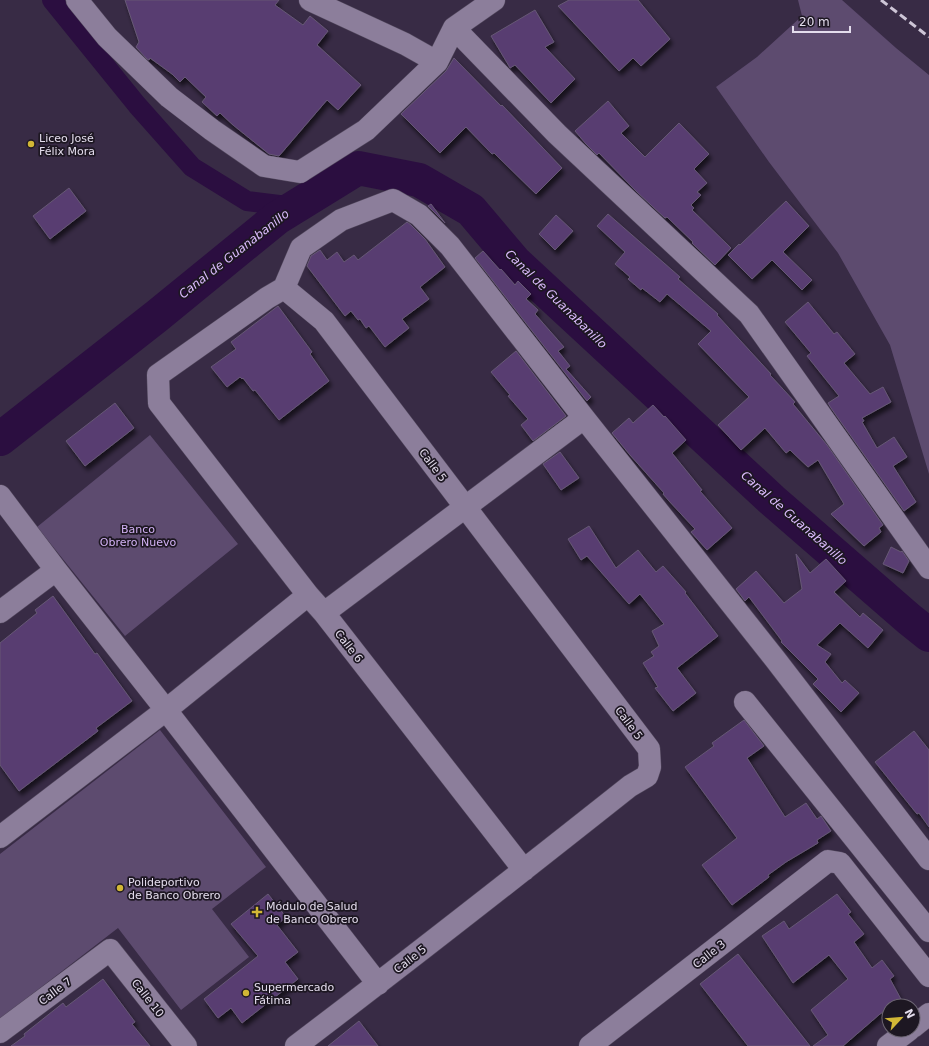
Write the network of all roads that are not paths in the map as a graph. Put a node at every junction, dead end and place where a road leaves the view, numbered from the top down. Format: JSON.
{"nodes":[{"id":1,"x":77,"y":0,"type":"edge"},
{"id":2,"x":310,"y":0,"type":"edge"},
{"id":3,"x":494,"y":0,"type":"edge"},
{"id":4,"x":454,"y":28,"type":"junction"},
{"id":5,"x":437,"y":62,"type":"junction"},
{"id":6,"x":284,"y":288,"type":"junction"},
{"id":7,"x":584,"y":418,"type":"junction"},
{"id":8,"x":0,"y":496,"type":"edge"},
{"id":9,"x":465,"y":508,"type":"junction"},
{"id":10,"x":929,"y":568,"type":"edge"},
{"id":11,"x":56,"y":570,"type":"junction"},
{"id":12,"x":308,"y":595,"type":"junction"},
{"id":13,"x":0,"y":612,"type":"edge"},
{"id":14,"x":324,"y":613,"type":"junction"},
{"id":15,"x":745,"y":702,"type":"dead end"},
{"id":16,"x":166,"y":710,"type":"junction"},
{"id":17,"x":0,"y":837,"type":"edge"},
{"id":18,"x":929,"y":859,"type":"edge"},
{"id":19,"x":524,"y":870,"type":"junction"},
{"id":20,"x":929,"y":931,"type":"edge"},
{"id":21,"x":110,"y":950,"type":"joint"},
{"id":22,"x":929,"y":976,"type":"edge"},
{"id":23,"x":378,"y":984,"type":"junction"},
{"id":24,"x":929,"y":1014,"type":"edge"},
{"id":25,"x":921,"y":1020,"type":"edge"},
{"id":26,"x":0,"y":1032,"type":"edge"},
{"id":27,"x":898,"y":1038,"type":"edge"},
{"id":28,"x":186,"y":1046,"type":"edge"},
{"id":29,"x":296,"y":1046,"type":"edge"},
{"id":30,"x":590,"y":1046,"type":"edge"},
{"id":31,"x":888,"y":1046,"type":"edge"}],
"edges":[{"from":1,"to":5,"type":"street"},
{"from":2,"to":5,"type":"street"},
{"from":3,"to":4,"type":"street"},
{"from":4,"to":5,"type":"street"},
{"from":4,"to":10,"type":"street"},
{"from":6,"to":7,"type":"street"},
{"from":6,"to":9,"type":"street","name":"Calle 5"},
{"from":6,"to":12,"type":"street","name":"Calle 6"},
{"from":7,"to":9,"type":"street"},
{"from":7,"to":18,"type":"street"},
{"from":8,"to":11,"type":"street"},
{"from":9,"to":14,"type":"street"},
{"from":9,"to":19,"type":"street","name":"Calle 5"},
{"from":11,"to":13,"type":"street"},
{"from":11,"to":16,"type":"street"},
{"from":12,"to":14,"type":"street","name":"Calle 6"},
{"from":12,"to":16,"type":"street"},
{"from":14,"to":19,"type":"street","name":"Calle 6"},
{"from":15,"to":20,"type":"street"},
{"from":16,"to":17,"type":"street"},
{"from":16,"to":23,"type":"street"},
{"from":19,"to":23,"type":"street","name":"Calle 5"},
{"from":21,"to":26,"type":"street","name":"Calle 7"},
{"from":21,"to":28,"type":"street","name":"Calle 10"},
{"from":22,"to":30,"type":"street","name":"Calle 3"},
{"from":23,"to":29,"type":"street","name":"Calle 5"},
{"from":24,"to":25,"type":"street"},
{"from":27,"to":31,"type":"street"}]}
